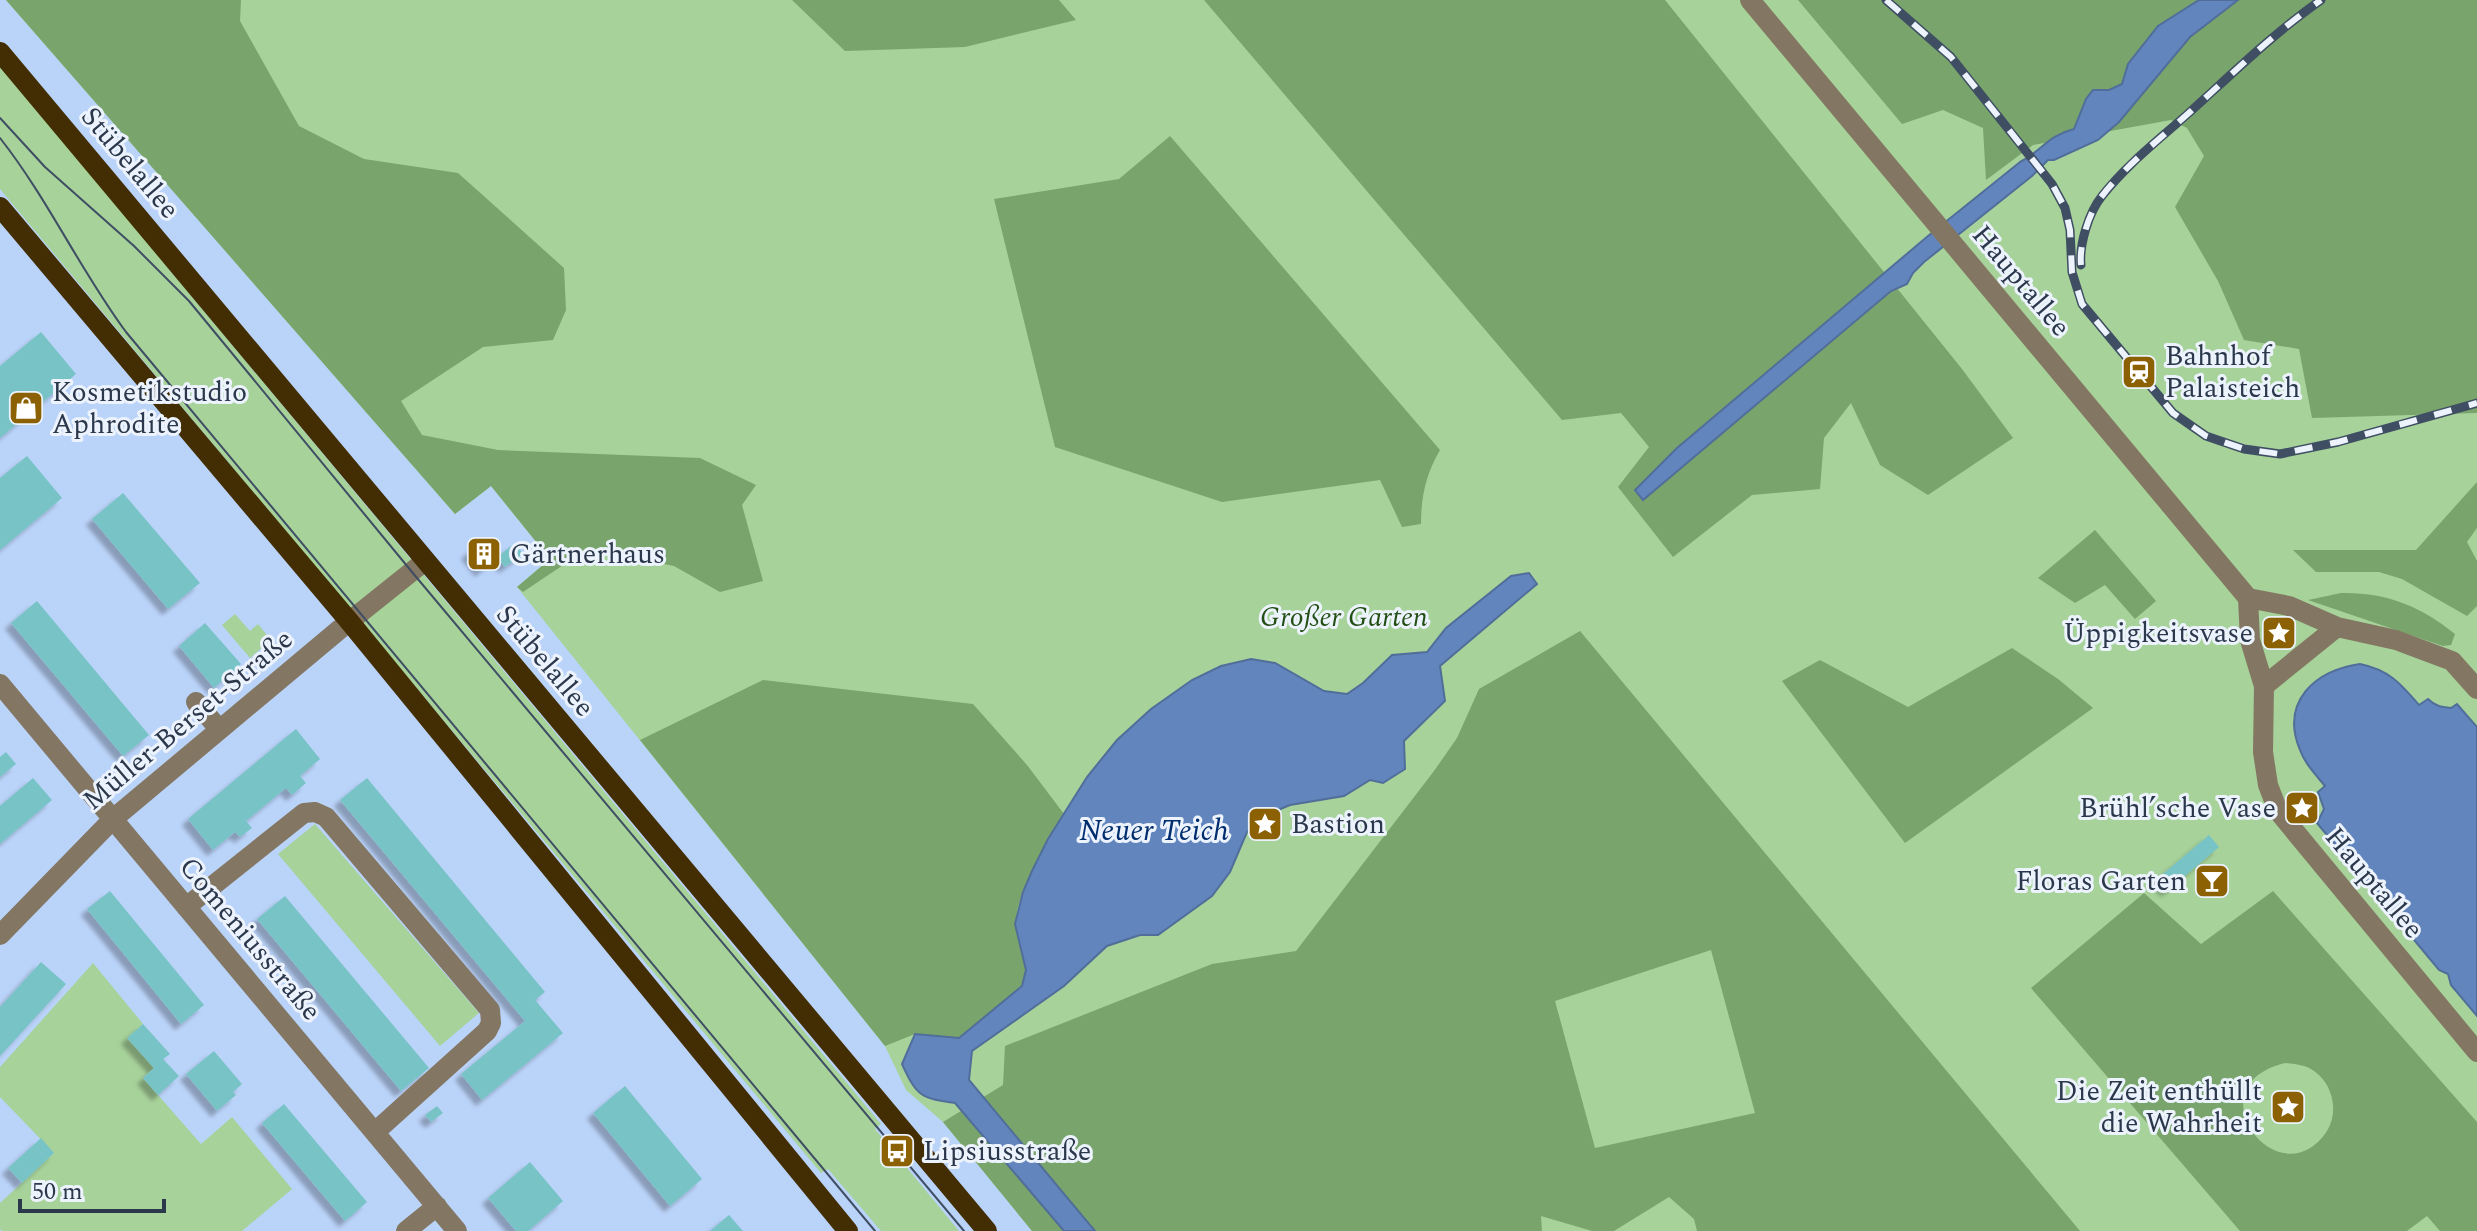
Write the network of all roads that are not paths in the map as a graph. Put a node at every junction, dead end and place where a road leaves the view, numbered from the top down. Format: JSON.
{"nodes":[{"id":1,"x":1750,"y":0,"type":"edge"},
{"id":2,"x":0,"y":52,"type":"edge"},
{"id":3,"x":0,"y":207,"type":"edge"},
{"id":4,"x":425,"y":561,"type":"junction"},
{"id":5,"x":2248,"y":598,"type":"junction"},
{"id":6,"x":349,"y":621,"type":"junction"},
{"id":7,"x":2337,"y":627,"type":"junction"},
{"id":8,"x":0,"y":684,"type":"edge"},
{"id":9,"x":2264,"y":686,"type":"junction"},
{"id":10,"x":2477,"y":689,"type":"edge"},
{"id":11,"x":196,"y":702,"type":"dead end"},
{"id":12,"x":219,"y":729,"type":"junction"},
{"id":13,"x":113,"y":819,"type":"junction"},
{"id":14,"x":186,"y":907,"type":"junction"},
{"id":15,"x":0,"y":935,"type":"edge"},
{"id":16,"x":2477,"y":1052,"type":"edge"},
{"id":17,"x":375,"y":1132,"type":"junction"},
{"id":18,"x":437,"y":1206,"type":"junction"},
{"id":19,"x":406,"y":1231,"type":"edge"},
{"id":20,"x":457,"y":1231,"type":"edge"},
{"id":21,"x":848,"y":1231,"type":"edge"},
{"id":22,"x":987,"y":1231,"type":"edge"}],
"edges":[{"from":1,"to":5,"type":"street","name":"Hauptallee"},
{"from":2,"to":4,"type":"main road","name":"Stübelallee"},
{"from":3,"to":6,"type":"main road"},
{"from":4,"to":6,"type":"street","name":"Müller-Berset-Straße"},
{"from":4,"to":22,"type":"main road","name":"Stübelallee"},
{"from":5,"to":7,"type":"street"},
{"from":5,"to":9,"type":"street","name":"Hauptallee"},
{"from":6,"to":12,"type":"street","name":"Müller-Berset-Straße"},
{"from":6,"to":21,"type":"main road"},
{"from":7,"to":9,"type":"street"},
{"from":7,"to":10,"type":"street"},
{"from":8,"to":13,"type":"street","name":"Comeniusstraße"},
{"from":9,"to":16,"type":"street","name":"Hauptallee"},
{"from":11,"to":12,"type":"street"},
{"from":12,"to":13,"type":"street","name":"Müller-Berset-Straße"},
{"from":13,"to":14,"type":"street","name":"Comeniusstraße"},
{"from":13,"to":15,"type":"street","name":"Müller-Berset-Straße"},
{"from":14,"to":17,"type":"street","name":"Comeniusstraße"},
{"from":14,"to":17,"type":"street"},
{"from":17,"to":18,"type":"street","name":"Comeniusstraße"},
{"from":18,"to":19,"type":"street"},
{"from":18,"to":20,"type":"street","name":"Comeniusstraße"}]}
